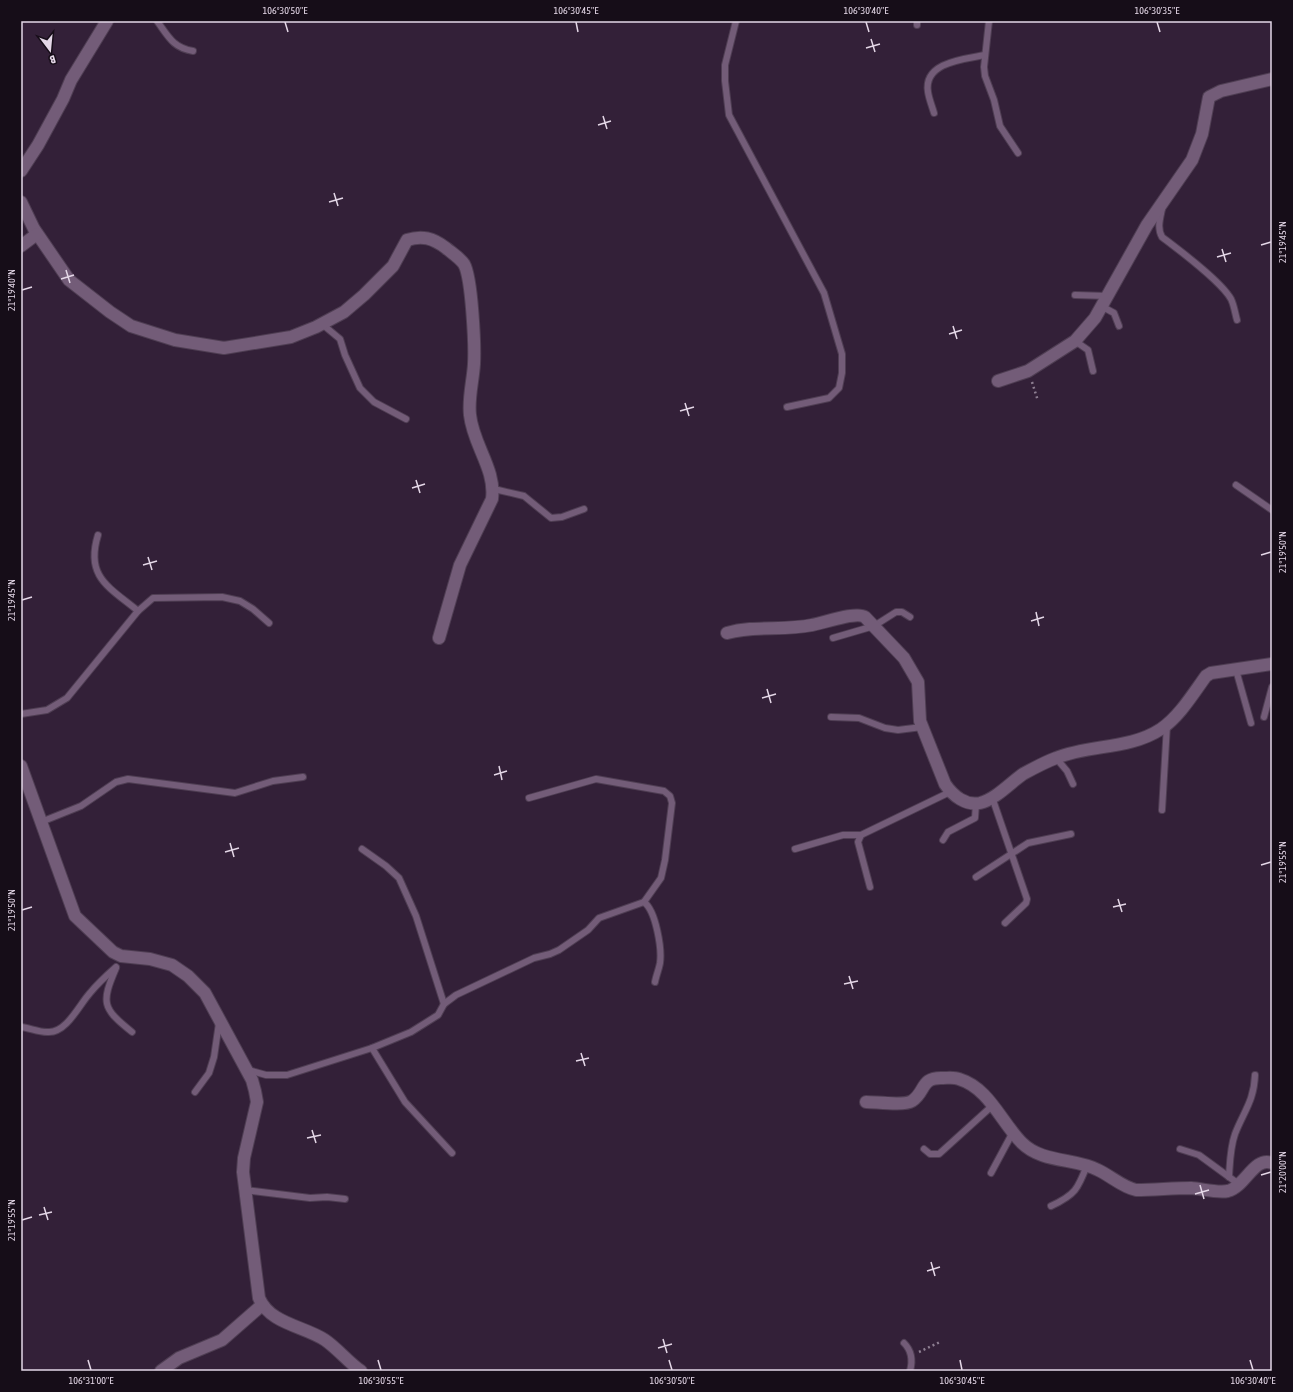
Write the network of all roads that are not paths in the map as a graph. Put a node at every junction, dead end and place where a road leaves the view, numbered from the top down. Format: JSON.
{"nodes":[{"id":1,"x":107,"y":21,"type":"edge"},
{"id":2,"x":157,"y":21,"type":"edge"},
{"id":3,"x":736,"y":21,"type":"edge"},
{"id":4,"x":989,"y":21,"type":"edge"},
{"id":5,"x":193,"y":51,"type":"dead end"},
{"id":6,"x":985,"y":55,"type":"junction"},
{"id":7,"x":1272,"y":80,"type":"edge"},
{"id":8,"x":934,"y":113,"type":"dead end"},
{"id":9,"x":1018,"y":153,"type":"dead end"},
{"id":10,"x":21,"y":171,"type":"edge"},
{"id":11,"x":1164,"y":201,"type":"junction"},
{"id":12,"x":21,"y":202,"type":"edge"},
{"id":13,"x":37,"y":234,"type":"junction"},
{"id":14,"x":21,"y":246,"type":"edge"},
{"id":15,"x":1075,"y":295,"type":"dead end"},
{"id":16,"x":1108,"y":296,"type":"junction"},
{"id":17,"x":1103,"y":307,"type":"junction"},
{"id":18,"x":1237,"y":320,"type":"dead end"},
{"id":19,"x":322,"y":324,"type":"junction"},
{"id":20,"x":1119,"y":326,"type":"dead end"},
{"id":21,"x":1075,"y":340,"type":"junction"},
{"id":22,"x":1093,"y":371,"type":"dead end"},
{"id":23,"x":998,"y":381,"type":"dead end"},
{"id":24,"x":787,"y":407,"type":"dead end"},
{"id":25,"x":406,"y":419,"type":"dead end"},
{"id":26,"x":1236,"y":485,"type":"dead end"},
{"id":27,"x":494,"y":489,"type":"junction"},
{"id":28,"x":584,"y":509,"type":"dead end"},
{"id":29,"x":1272,"y":510,"type":"edge"},
{"id":30,"x":98,"y":535,"type":"dead end"},
{"id":31,"x":138,"y":611,"type":"junction"},
{"id":32,"x":910,"y":616,"type":"dead end"},
{"id":33,"x":269,"y":623,"type":"dead end"},
{"id":34,"x":874,"y":626,"type":"junction"},
{"id":35,"x":727,"y":633,"type":"dead end"},
{"id":36,"x":439,"y":638,"type":"dead end"},
{"id":37,"x":832,"y":638,"type":"dead end"},
{"id":38,"x":1271,"y":666,"type":"edge"},
{"id":39,"x":1236,"y":670,"type":"junction"},
{"id":40,"x":1272,"y":687,"type":"edge"},
{"id":41,"x":21,"y":714,"type":"edge"},
{"id":42,"x":830,"y":717,"type":"dead end"},
{"id":43,"x":1264,"y":717,"type":"dead end"},
{"id":44,"x":1251,"y":723,"type":"dead end"},
{"id":45,"x":1168,"y":724,"type":"junction"},
{"id":46,"x":922,"y":727,"type":"junction"},
{"id":47,"x":1056,"y":758,"type":"junction"},
{"id":48,"x":21,"y":766,"type":"edge"},
{"id":49,"x":303,"y":778,"type":"dead end"},
{"id":50,"x":1073,"y":784,"type":"dead end"},
{"id":51,"x":950,"y":792,"type":"junction"},
{"id":52,"x":992,"y":797,"type":"junction"},
{"id":53,"x":529,"y":798,"type":"dead end"},
{"id":54,"x":976,"y":803,"type":"junction"},
{"id":55,"x":1162,"y":810,"type":"dead end"},
{"id":56,"x":42,"y":822,"type":"junction"},
{"id":57,"x":1071,"y":834,"type":"dead end"},
{"id":58,"x":861,"y":835,"type":"junction"},
{"id":59,"x":942,"y":840,"type":"dead end"},
{"id":60,"x":795,"y":848,"type":"dead end"},
{"id":61,"x":362,"y":849,"type":"dead end"},
{"id":62,"x":1011,"y":854,"type":"junction"},
{"id":63,"x":976,"y":877,"type":"dead end"},
{"id":64,"x":870,"y":887,"type":"dead end"},
{"id":65,"x":644,"y":902,"type":"junction"},
{"id":66,"x":1005,"y":924,"type":"dead end"},
{"id":67,"x":119,"y":961,"type":"junction"},
{"id":68,"x":655,"y":982,"type":"dead end"},
{"id":69,"x":444,"y":1004,"type":"junction"},
{"id":70,"x":220,"y":1021,"type":"junction"},
{"id":71,"x":21,"y":1027,"type":"edge"},
{"id":72,"x":132,"y":1032,"type":"dead end"},
{"id":73,"x":372,"y":1048,"type":"junction"},
{"id":74,"x":246,"y":1070,"type":"junction"},
{"id":75,"x":1255,"y":1076,"type":"dead end"},
{"id":76,"x":195,"y":1092,"type":"dead end"},
{"id":77,"x":866,"y":1102,"type":"dead end"},
{"id":78,"x":992,"y":1106,"type":"junction"},
{"id":79,"x":1013,"y":1132,"type":"junction"},
{"id":80,"x":1180,"y":1149,"type":"dead end"},
{"id":81,"x":924,"y":1150,"type":"dead end"},
{"id":82,"x":452,"y":1153,"type":"dead end"},
{"id":83,"x":1272,"y":1163,"type":"edge"},
{"id":84,"x":1087,"y":1165,"type":"junction"},
{"id":85,"x":991,"y":1173,"type":"dead end"},
{"id":86,"x":1229,"y":1177,"type":"junction"},
{"id":87,"x":1240,"y":1185,"type":"junction"},
{"id":88,"x":245,"y":1190,"type":"junction"},
{"id":89,"x":346,"y":1199,"type":"dead end"},
{"id":90,"x":1050,"y":1206,"type":"dead end"},
{"id":91,"x":262,"y":1305,"type":"junction"},
{"id":92,"x":904,"y":1343,"type":"dead end"},
{"id":93,"x":161,"y":1371,"type":"edge"},
{"id":94,"x":361,"y":1371,"type":"edge"},
{"id":95,"x":910,"y":1371,"type":"edge"}],
"edges":[{"from":1,"to":10,"type":"street"},
{"from":2,"to":5,"type":"lane"},
{"from":3,"to":24,"type":"lane"},
{"from":4,"to":6,"type":"lane"},
{"from":6,"to":8,"type":"lane"},
{"from":6,"to":9,"type":"lane"},
{"from":7,"to":11,"type":"street"},
{"from":11,"to":16,"type":"street"},
{"from":11,"to":18,"type":"lane"},
{"from":12,"to":13,"type":"street"},
{"from":13,"to":14,"type":"street"},
{"from":13,"to":19,"type":"street"},
{"from":15,"to":16,"type":"lane"},
{"from":16,"to":17,"type":"street"},
{"from":17,"to":20,"type":"lane"},
{"from":17,"to":21,"type":"street"},
{"from":19,"to":25,"type":"lane"},
{"from":19,"to":27,"type":"street"},
{"from":21,"to":22,"type":"lane"},
{"from":21,"to":23,"type":"street"},
{"from":26,"to":29,"type":"lane"},
{"from":27,"to":28,"type":"lane"},
{"from":27,"to":36,"type":"street"},
{"from":30,"to":31,"type":"lane"},
{"from":31,"to":33,"type":"lane"},
{"from":31,"to":41,"type":"lane"},
{"from":32,"to":34,"type":"lane"},
{"from":34,"to":35,"type":"street"},
{"from":34,"to":37,"type":"lane"},
{"from":34,"to":46,"type":"street"},
{"from":38,"to":39,"type":"street"},
{"from":39,"to":44,"type":"lane"},
{"from":39,"to":45,"type":"street"},
{"from":40,"to":43,"type":"lane"},
{"from":42,"to":46,"type":"lane"},
{"from":45,"to":47,"type":"street"},
{"from":45,"to":55,"type":"lane"},
{"from":46,"to":51,"type":"street"},
{"from":47,"to":50,"type":"lane"},
{"from":47,"to":52,"type":"street"},
{"from":48,"to":56,"type":"street"},
{"from":49,"to":56,"type":"lane"},
{"from":51,"to":54,"type":"street"},
{"from":51,"to":58,"type":"lane"},
{"from":52,"to":54,"type":"street"},
{"from":52,"to":62,"type":"lane"},
{"from":53,"to":65,"type":"lane"},
{"from":54,"to":59,"type":"lane"},
{"from":56,"to":67,"type":"street"},
{"from":57,"to":62,"type":"lane"},
{"from":58,"to":60,"type":"lane"},
{"from":58,"to":64,"type":"lane"},
{"from":61,"to":69,"type":"lane"},
{"from":62,"to":63,"type":"lane"},
{"from":62,"to":66,"type":"lane"},
{"from":65,"to":68,"type":"lane"},
{"from":65,"to":69,"type":"lane"},
{"from":67,"to":70,"type":"street"},
{"from":67,"to":71,"type":"lane"},
{"from":67,"to":72,"type":"lane"},
{"from":69,"to":73,"type":"lane"},
{"from":70,"to":74,"type":"street"},
{"from":70,"to":76,"type":"lane"},
{"from":73,"to":74,"type":"lane"},
{"from":73,"to":82,"type":"lane"},
{"from":74,"to":88,"type":"street"},
{"from":75,"to":86,"type":"lane"},
{"from":77,"to":78,"type":"street"},
{"from":78,"to":79,"type":"street"},
{"from":78,"to":81,"type":"lane"},
{"from":79,"to":84,"type":"street"},
{"from":79,"to":85,"type":"lane"},
{"from":80,"to":86,"type":"lane"},
{"from":83,"to":87,"type":"street"},
{"from":84,"to":87,"type":"street"},
{"from":84,"to":90,"type":"lane"},
{"from":86,"to":87,"type":"lane"},
{"from":88,"to":89,"type":"lane"},
{"from":88,"to":91,"type":"street"},
{"from":91,"to":93,"type":"street"},
{"from":91,"to":94,"type":"street"},
{"from":92,"to":95,"type":"lane"}]}
